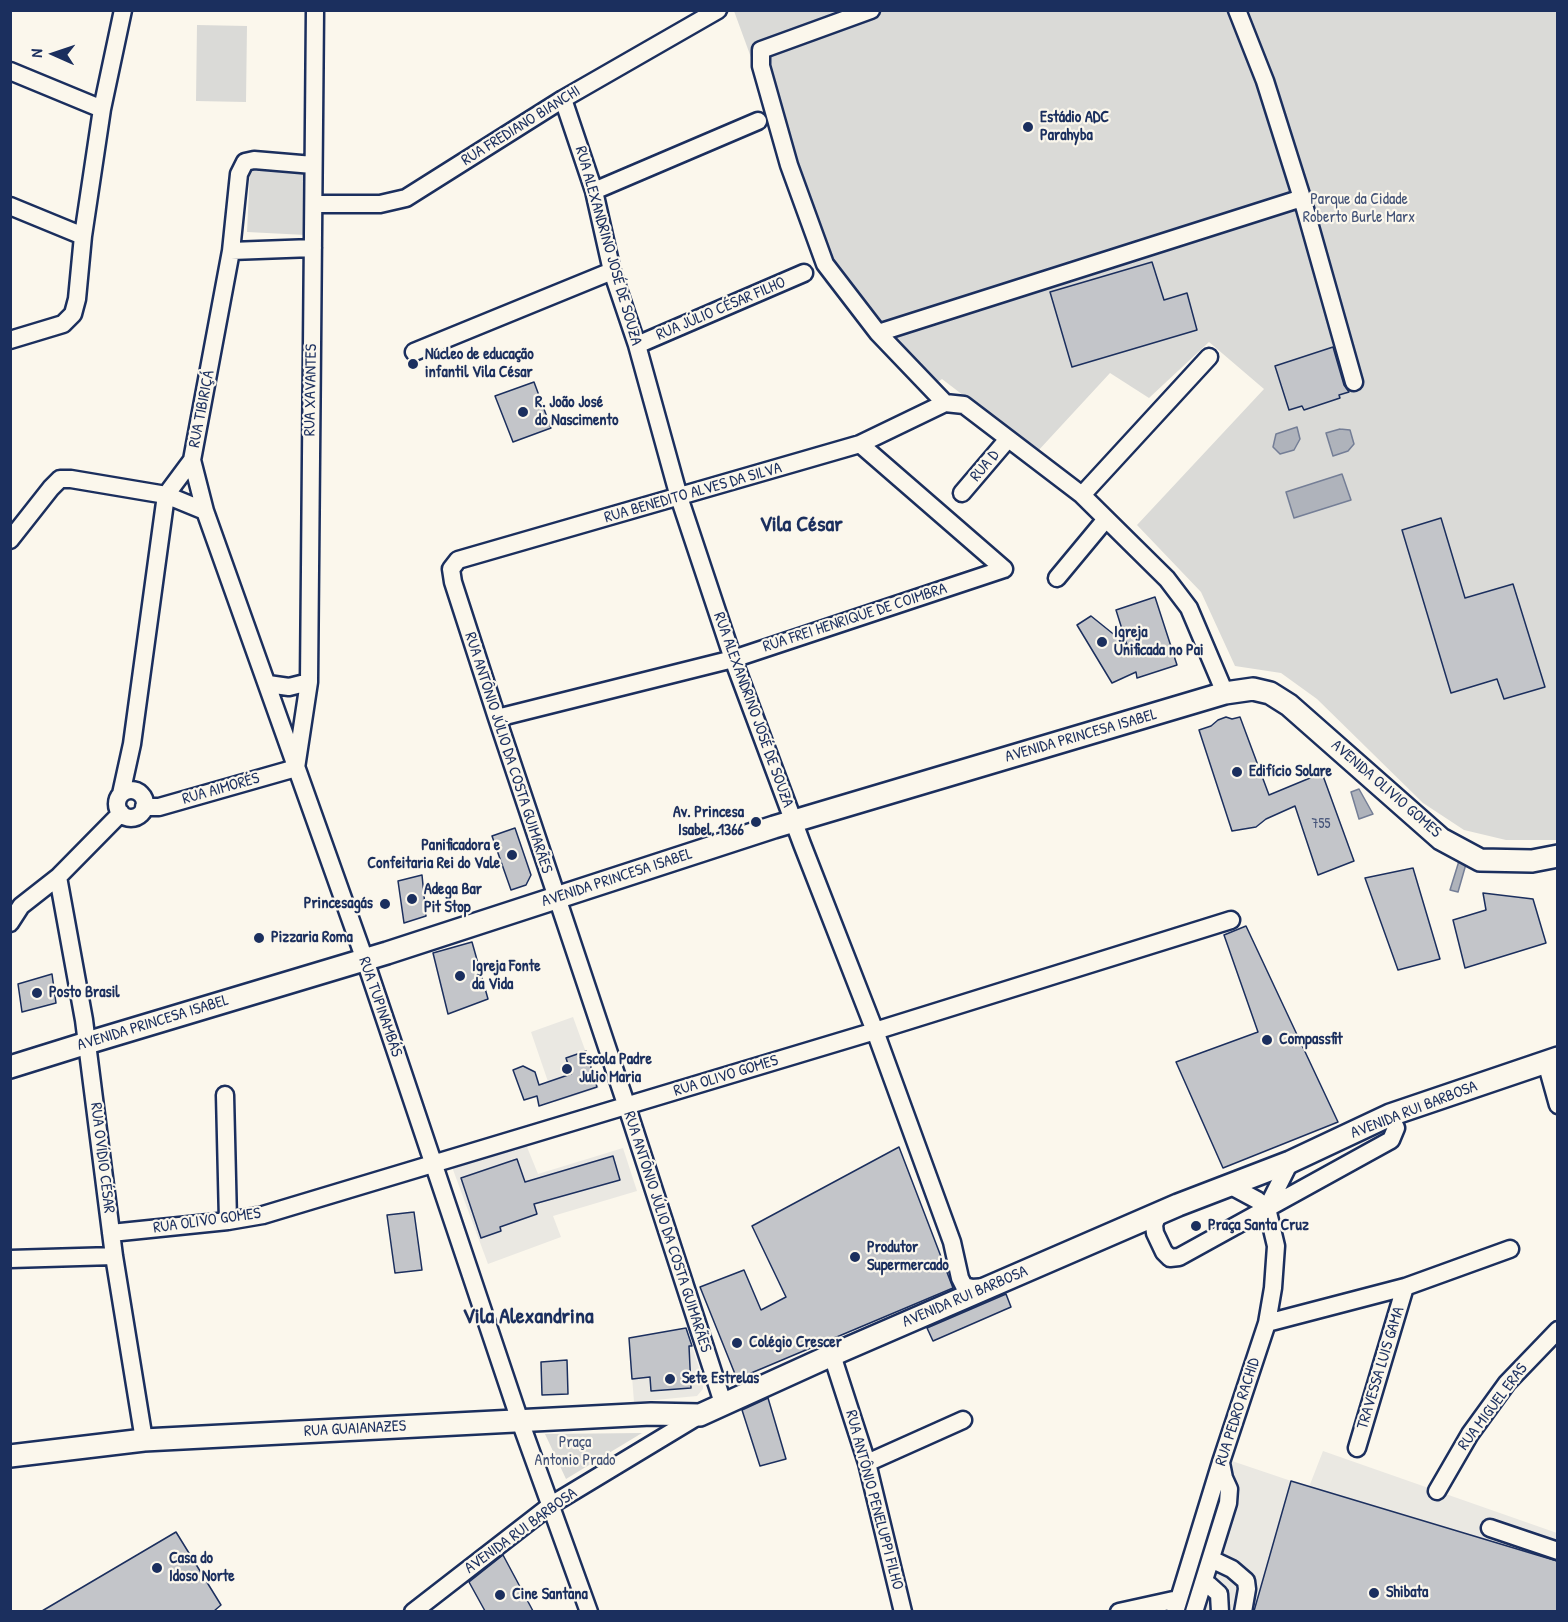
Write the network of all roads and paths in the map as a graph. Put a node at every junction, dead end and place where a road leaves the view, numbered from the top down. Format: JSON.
{"nodes":[{"id":1,"x":123,"y":10,"type":"edge"},
{"id":2,"x":315,"y":10,"type":"edge"},
{"id":3,"x":718,"y":10,"type":"edge"},
{"id":4,"x":871,"y":10,"type":"edge"},
{"id":5,"x":1237,"y":10,"type":"edge"},
{"id":6,"x":10,"y":71,"type":"edge"},
{"id":7,"x":563,"y":99,"type":"junction"},
{"id":8,"x":102,"y":109,"type":"junction"},
{"id":9,"x":758,"y":121,"type":"dead end"},
{"id":10,"x":314,"y":165,"type":"junction"},
{"id":11,"x":594,"y":191,"type":"junction"},
{"id":12,"x":1302,"y":198,"type":"junction"},
{"id":13,"x":315,"y":204,"type":"junction"},
{"id":14,"x":10,"y":206,"type":"edge"},
{"id":15,"x":83,"y":236,"type":"junction"},
{"id":16,"x":313,"y":248,"type":"junction"},
{"id":17,"x":231,"y":251,"type":"junction"},
{"id":18,"x":612,"y":271,"type":"junction"},
{"id":19,"x":804,"y":273,"type":"dead end"},
{"id":20,"x":878,"y":333,"type":"junction"},
{"id":21,"x":10,"y":340,"type":"edge"},
{"id":22,"x":637,"y":345,"type":"junction"},
{"id":23,"x":414,"y":352,"type":"dead end"},
{"id":24,"x":1209,"y":357,"type":"dead end"},
{"id":25,"x":1354,"y":382,"type":"dead end"},
{"id":26,"x":945,"y":403,"type":"junction"},
{"id":27,"x":1008,"y":439,"type":"junction"},
{"id":28,"x":860,"y":444,"type":"junction"},
{"id":29,"x":192,"y":460,"type":"junction"},
{"id":30,"x":962,"y":493,"type":"dead end"},
{"id":31,"x":166,"y":495,"type":"junction"},
{"id":32,"x":1082,"y":495,"type":"junction"},
{"id":33,"x":679,"y":497,"type":"junction"},
{"id":34,"x":205,"y":511,"type":"junction"},
{"id":35,"x":1106,"y":519,"type":"junction"},
{"id":36,"x":10,"y":540,"type":"edge"},
{"id":37,"x":1057,"y":578,"type":"dead end"},
{"id":38,"x":453,"y":582,"type":"joint"},
{"id":39,"x":733,"y":659,"type":"junction"},
{"id":40,"x":309,"y":682,"type":"junction"},
{"id":41,"x":268,"y":684,"type":"junction"},
{"id":42,"x":1225,"y":693,"type":"junction"},
{"id":43,"x":497,"y":718,"type":"junction"},
{"id":44,"x":296,"y":768,"type":"junction"},
{"id":45,"x":134,"y":797,"type":"junction"},
{"id":46,"x":121,"y":813,"type":"junction"},
{"id":47,"x":794,"y":822,"type":"junction"},
{"id":48,"x":1557,"y":856,"type":"edge"},
{"id":49,"x":58,"y":877,"type":"junction"},
{"id":50,"x":555,"y":898,"type":"junction"},
{"id":51,"x":1231,"y":920,"type":"dead end"},
{"id":52,"x":10,"y":923,"type":"edge"},
{"id":53,"x":365,"y":960,"type":"junction"},
{"id":54,"x":875,"y":1031,"type":"junction"},
{"id":55,"x":87,"y":1043,"type":"junction"},
{"id":56,"x":1552,"y":1060,"type":"edge"},
{"id":57,"x":10,"y":1067,"type":"edge"},
{"id":58,"x":225,"y":1095,"type":"dead end"},
{"id":59,"x":1557,"y":1105,"type":"edge"},
{"id":60,"x":627,"y":1107,"type":"junction"},
{"id":61,"x":1390,"y":1115,"type":"junction"},
{"id":62,"x":1290,"y":1162,"type":"junction"},
{"id":63,"x":433,"y":1164,"type":"junction"},
{"id":64,"x":1231,"y":1186,"type":"junction"},
{"id":65,"x":1267,"y":1208,"type":"junction"},
{"id":66,"x":1158,"y":1214,"type":"junction"},
{"id":67,"x":228,"y":1221,"type":"junction"},
{"id":68,"x":111,"y":1233,"type":"junction"},
{"id":69,"x":1510,"y":1249,"type":"dead end"},
{"id":70,"x":114,"y":1256,"type":"junction"},
{"id":71,"x":10,"y":1259,"type":"edge"},
{"id":72,"x":990,"y":1286,"type":"junction"},
{"id":73,"x":1405,"y":1287,"type":"junction"},
{"id":74,"x":1267,"y":1323,"type":"junction"},
{"id":75,"x":1557,"y":1330,"type":"edge"},
{"id":76,"x":832,"y":1355,"type":"junction"},
{"id":77,"x":723,"y":1403,"type":"junction"},
{"id":78,"x":700,"y":1414,"type":"junction"},
{"id":79,"x":963,"y":1420,"type":"dead end"},
{"id":80,"x":520,"y":1421,"type":"junction"},
{"id":81,"x":144,"y":1440,"type":"junction"},
{"id":82,"x":1357,"y":1448,"type":"dead end"},
{"id":83,"x":10,"y":1456,"type":"edge"},
{"id":84,"x":1221,"y":1461,"type":"junction"},
{"id":85,"x":867,"y":1462,"type":"junction"},
{"id":86,"x":1437,"y":1491,"type":"dead end"},
{"id":87,"x":551,"y":1505,"type":"junction"},
{"id":88,"x":1490,"y":1528,"type":"dead end"},
{"id":89,"x":1557,"y":1551,"type":"edge"},
{"id":90,"x":1211,"y":1559,"type":"junction"},
{"id":91,"x":1203,"y":1584,"type":"junction"},
{"id":92,"x":1177,"y":1605,"type":"edge"},
{"id":93,"x":413,"y":1611,"type":"edge"},
{"id":94,"x":589,"y":1611,"type":"edge"},
{"id":95,"x":903,"y":1611,"type":"edge"},
{"id":96,"x":1119,"y":1611,"type":"edge"},
{"id":97,"x":1194,"y":1611,"type":"edge"},
{"id":98,"x":1220,"y":1611,"type":"edge"},
{"id":99,"x":1243,"y":1611,"type":"edge"}],
"edges":[{"from":1,"to":8,"type":"street"},
{"from":2,"to":10,"type":"street","name":"RUA XAVANTES"},
{"from":3,"to":7,"type":"street","name":"RUA FREDIANO BIANCHI"},
{"from":4,"to":20,"type":"street"},
{"from":5,"to":12,"type":"street"},
{"from":6,"to":8,"type":"street"},
{"from":7,"to":11,"type":"street","name":"RUA ALEXANDRINO JOSÉ DE SOUZA"},
{"from":7,"to":13,"type":"street","name":"RUA FREDIANO BIANCHI"},
{"from":8,"to":15,"type":"street"},
{"from":9,"to":11,"type":"street"},
{"from":10,"to":13,"type":"street","name":"RUA XAVANTES"},
{"from":10,"to":17,"type":"street","name":"RUA TIBIRIÇÁ"},
{"from":11,"to":18,"type":"street","name":"RUA ALEXANDRINO JOSÉ DE SOUZA"},
{"from":12,"to":20,"type":"street"},
{"from":12,"to":25,"type":"street"},
{"from":13,"to":16,"type":"street","name":"RUA XAVANTES"},
{"from":14,"to":15,"type":"street"},
{"from":15,"to":21,"type":"street"},
{"from":16,"to":17,"type":"street"},
{"from":16,"to":40,"type":"street","name":"RUA XAVANTES"},
{"from":17,"to":29,"type":"street","name":"RUA TIBIRIÇÁ"},
{"from":18,"to":22,"type":"street","name":"RUA ALEXANDRINO JOSÉ DE SOUZA"},
{"from":18,"to":23,"type":"street"},
{"from":19,"to":22,"type":"street","name":"RUA JÚLIO CÉSAR FILHO"},
{"from":20,"to":26,"type":"street"},
{"from":22,"to":33,"type":"street","name":"RUA ALEXANDRINO JOSÉ DE SOUZA"},
{"from":24,"to":32,"type":"street"},
{"from":26,"to":27,"type":"street"},
{"from":26,"to":28,"type":"street","name":"RUA BENEDITO ALVES DA SILVA"},
{"from":27,"to":30,"type":"street","name":"RUA D"},
{"from":27,"to":32,"type":"street"},
{"from":28,"to":33,"type":"street","name":"RUA BENEDITO ALVES DA SILVA"},
{"from":28,"to":39,"type":"street","name":"RUA FREI HENRIQUE DE COIMBRA"},
{"from":29,"to":31,"type":"street","name":"RUA TIBIRIÇÁ"},
{"from":29,"to":34,"type":"street","name":"RUA TUPINAMBÁS"},
{"from":31,"to":34,"type":"street"},
{"from":31,"to":36,"type":"street"},
{"from":31,"to":45,"type":"street","name":"RUA TIBIRIÇÁ"},
{"from":32,"to":35,"type":"street"},
{"from":33,"to":38,"type":"street","name":"RUA BENEDITO ALVES DA SILVA"},
{"from":33,"to":39,"type":"street","name":"RUA ALEXANDRINO JOSÉ DE SOUZA"},
{"from":34,"to":41,"type":"street","name":"RUA TUPINAMBÁS"},
{"from":35,"to":37,"type":"street"},
{"from":35,"to":42,"type":"street"},
{"from":38,"to":43,"type":"street","name":"RUA ANTÔNIO JÚLIO DA COSTA GUIMARÃES"},
{"from":39,"to":43,"type":"street","name":"RUA FREI HENRIQUE DE COIMBRA"},
{"from":39,"to":47,"type":"street","name":"RUA ALEXANDRINO JOSÉ DE SOUZA"},
{"from":40,"to":41,"type":"street"},
{"from":40,"to":44,"type":"street","name":"RUA XAVANTES"},
{"from":41,"to":44,"type":"street","name":"RUA TUPINAMBÁS"},
{"from":42,"to":47,"type":"main road","name":"AVENIDA PRINCESA ISABEL"},
{"from":42,"to":48,"type":"main road","name":"AVENIDA OLIVIO GOMES"},
{"from":43,"to":50,"type":"street","name":"RUA ANTÔNIO JÚLIO DA COSTA GUIMARÃES"},
{"from":44,"to":45,"type":"street","name":"RUA AIMORÉS"},
{"from":44,"to":53,"type":"street","name":"RUA TUPINAMBÁS"},
{"from":45,"to":46,"type":"street","name":"RUA TIBIRIÇÁ"},
{"from":45,"to":46,"type":"street","name":"RUA AIMORÉS"},
{"from":46,"to":49,"type":"street"},
{"from":47,"to":50,"type":"main road","name":"AVENIDA PRINCESA ISABEL"},
{"from":47,"to":54,"type":"street","name":"RUA ALEXANDRINO JOSÉ DE SOUZA"},
{"from":49,"to":52,"type":"street"},
{"from":49,"to":55,"type":"street","name":"RUA OVÍDIO CÉSAR"},
{"from":50,"to":53,"type":"main road","name":"AVENIDA PRINCESA ISABEL"},
{"from":50,"to":60,"type":"street","name":"RUA ANTÔNIO JÚLIO DA COSTA GUIMARÃES"},
{"from":51,"to":54,"type":"street","name":"RUA OLIVO GOMES"},
{"from":53,"to":55,"type":"main road","name":"AVENIDA PRINCESA ISABEL"},
{"from":53,"to":63,"type":"street","name":"RUA TUPINAMBÁS"},
{"from":54,"to":60,"type":"street","name":"RUA OLIVO GOMES"},
{"from":54,"to":72,"type":"street","name":"RUA ALEXANDRINO JOSÉ DE SOUZA"},
{"from":55,"to":57,"type":"main road","name":"AVENIDA PRINCESA ISABEL"},
{"from":55,"to":68,"type":"street","name":"RUA OVÍDIO CÉSAR"},
{"from":56,"to":59,"type":"street"},
{"from":56,"to":61,"type":"main road","name":"AVENIDA RUI BARBOSA"},
{"from":58,"to":67,"type":"street"},
{"from":60,"to":63,"type":"street","name":"RUA OLIVO GOMES"},
{"from":60,"to":77,"type":"street","name":"RUA ANTÔNIO JÚLIO DA COSTA GUIMARÃES"},
{"from":61,"to":62,"type":"main road","name":"AVENIDA RUI BARBOSA"},
{"from":61,"to":65,"type":"street"},
{"from":62,"to":64,"type":"main road","name":"AVENIDA RUI BARBOSA"},
{"from":62,"to":65,"type":"street"},
{"from":63,"to":67,"type":"street","name":"RUA OLIVO GOMES"},
{"from":63,"to":80,"type":"street","name":"RUA TUPINAMBÁS"},
{"from":64,"to":65,"type":"street"},
{"from":64,"to":66,"type":"main road","name":"AVENIDA RUI BARBOSA"},
{"from":65,"to":66,"type":"street"},
{"from":65,"to":74,"type":"street","name":"RUA PEDRO RACHID"},
{"from":66,"to":72,"type":"main road","name":"AVENIDA RUI BARBOSA"},
{"from":67,"to":68,"type":"street","name":"RUA OLIVO GOMES"},
{"from":68,"to":70,"type":"street","name":"RUA OVÍDIO CÉSAR"},
{"from":69,"to":73,"type":"street"},
{"from":70,"to":71,"type":"street"},
{"from":70,"to":81,"type":"street","name":"RUA OVÍDIO CÉSAR"},
{"from":72,"to":76,"type":"main road","name":"AVENIDA RUI BARBOSA"},
{"from":73,"to":74,"type":"street"},
{"from":73,"to":82,"type":"street","name":"TRAVESSA LUIS GAMA"},
{"from":74,"to":84,"type":"street","name":"RUA PEDRO RACHID"},
{"from":75,"to":86,"type":"street","name":"RUA MIGUEL ERAS"},
{"from":76,"to":77,"type":"main road","name":"AVENIDA RUI BARBOSA"},
{"from":76,"to":85,"type":"street","name":"RUA ANTÔNIO PENELUPPI FILHO"},
{"from":77,"to":78,"type":"main road","name":"AVENIDA RUI BARBOSA"},
{"from":78,"to":80,"type":"main road","name":"RUA GUAIANAZES"},
{"from":78,"to":87,"type":"street","name":"AVENIDA RUI BARBOSA"},
{"from":79,"to":85,"type":"street"},
{"from":80,"to":81,"type":"main road","name":"RUA GUAIANAZES"},
{"from":80,"to":87,"type":"street","name":"RUA TUPINAMBÁS"},
{"from":81,"to":83,"type":"main road","name":"RUA GUAIANAZES"},
{"from":84,"to":90,"type":"street"},
{"from":84,"to":92,"type":"street","name":"RUA PEDRO RACHID"},
{"from":85,"to":95,"type":"street","name":"RUA ANTÔNIO PENELUPPI FILHO"},
{"from":87,"to":93,"type":"street","name":"AVENIDA RUI BARBOSA"},
{"from":87,"to":94,"type":"street","name":"RUA TUPINAMBÁS"},
{"from":88,"to":89,"type":"street"},
{"from":90,"to":91,"type":"street"},
{"from":90,"to":99,"type":"street"},
{"from":91,"to":97,"type":"street"},
{"from":91,"to":98,"type":"street"},
{"from":92,"to":96,"type":"street"}]}
